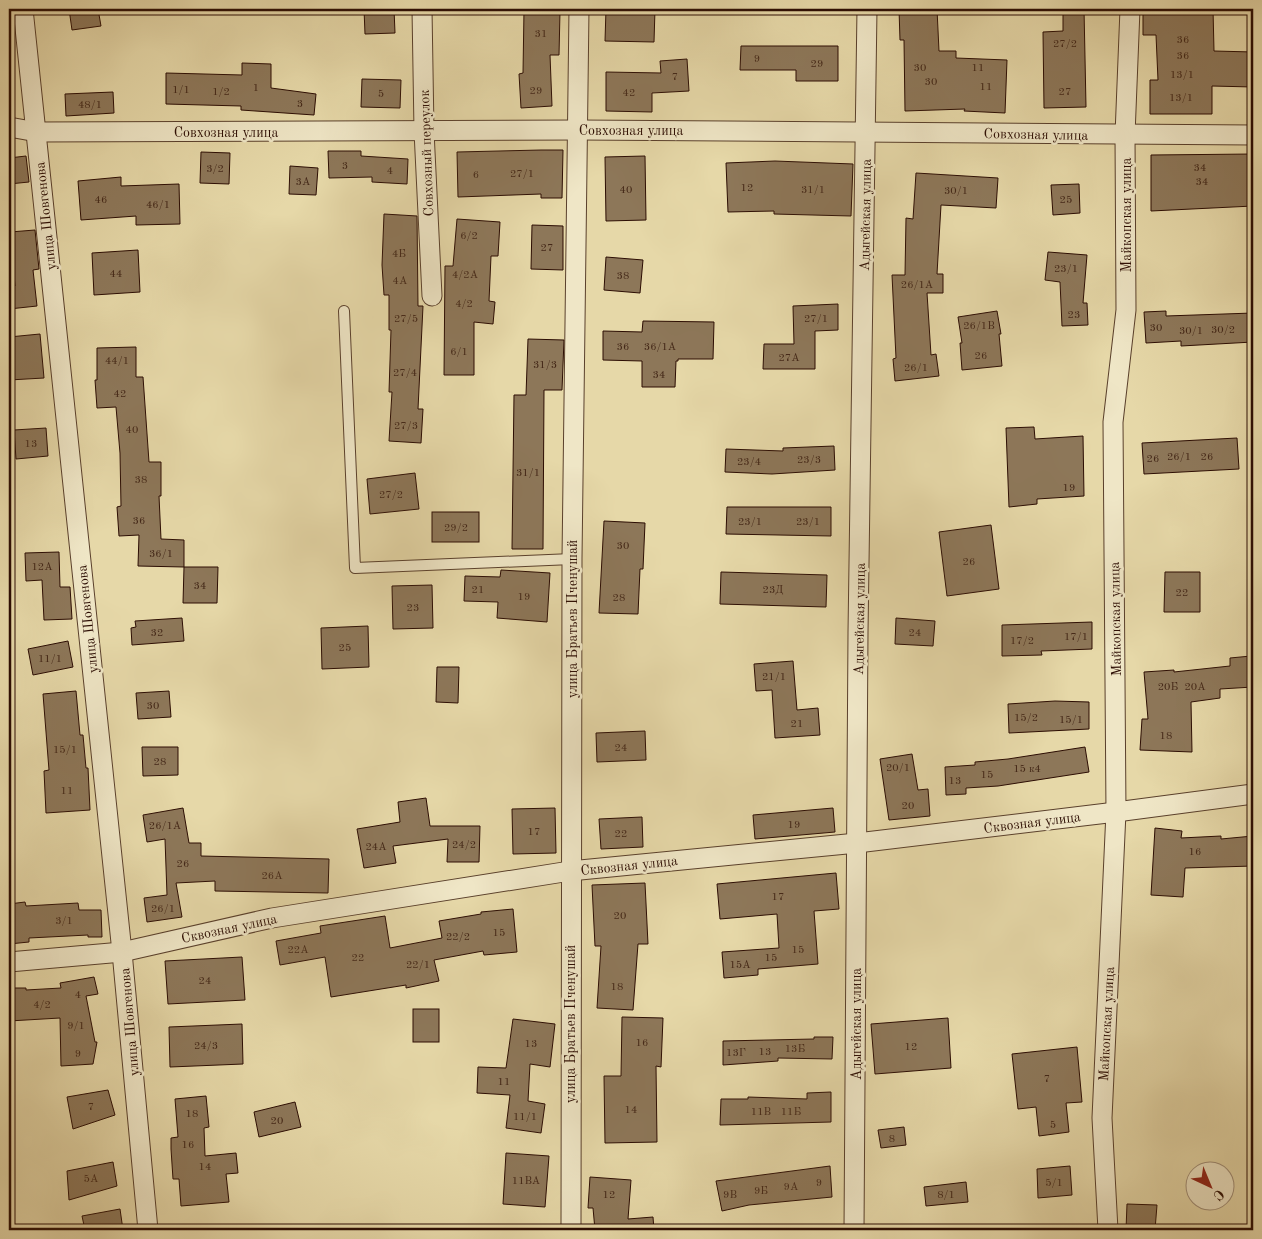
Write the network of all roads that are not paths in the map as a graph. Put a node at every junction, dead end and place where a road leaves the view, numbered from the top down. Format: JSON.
{"nodes":[{"id":1,"x":23,"y":9,"type":"edge"},
{"id":2,"x":422,"y":9,"type":"edge"},
{"id":3,"x":579,"y":9,"type":"edge"},
{"id":4,"x":867,"y":9,"type":"edge"},
{"id":5,"x":1130,"y":9,"type":"edge"},
{"id":6,"x":9,"y":127,"type":"edge"},
{"id":7,"x":579,"y":130,"type":"junction"},
{"id":8,"x":866,"y":131,"type":"junction"},
{"id":9,"x":37,"y":132,"type":"junction"},
{"id":10,"x":424,"y":132,"type":"junction"},
{"id":11,"x":1125,"y":135,"type":"junction"},
{"id":12,"x":1253,"y":135,"type":"edge"},
{"id":13,"x":432,"y":296,"type":"dead end"},
{"id":14,"x":344,"y":311,"type":"dead end"},
{"id":15,"x":572,"y":559,"type":"junction"},
{"id":16,"x":1253,"y":794,"type":"edge"},
{"id":17,"x":1116,"y":812,"type":"junction"},
{"id":18,"x":857,"y":843,"type":"junction"},
{"id":19,"x":570,"y":871,"type":"junction"},
{"id":20,"x":122,"y":952,"type":"junction"},
{"id":21,"x":9,"y":962,"type":"edge"},
{"id":22,"x":148,"y":1230,"type":"edge"},
{"id":23,"x":571,"y":1230,"type":"edge"},
{"id":24,"x":854,"y":1230,"type":"edge"},
{"id":25,"x":1108,"y":1230,"type":"edge"}],
"edges":[{"from":1,"to":9,"type":"street","name":"улица Шовгенова"},
{"from":2,"to":10,"type":"street","name":"Совхозный переулок"},
{"from":3,"to":7,"type":"street","name":"улица Братьев Пченушай"},
{"from":4,"to":8,"type":"street","name":"Адыгейская улица"},
{"from":5,"to":11,"type":"street","name":"Майкопская улица"},
{"from":6,"to":9,"type":"street","name":"Совхозная улица"},
{"from":7,"to":8,"type":"street","name":"Совхозная улица"},
{"from":7,"to":10,"type":"street","name":"Совхозная улица"},
{"from":7,"to":15,"type":"street","name":"улица Братьев Пченушай"},
{"from":8,"to":11,"type":"street","name":"Совхозная улица"},
{"from":8,"to":18,"type":"street","name":"Адыгейская улица"},
{"from":9,"to":10,"type":"street","name":"Совхозная улица"},
{"from":9,"to":20,"type":"street","name":"улица Шовгенова"},
{"from":10,"to":13,"type":"street","name":"Совхозный переулок"},
{"from":11,"to":12,"type":"street","name":"Совхозная улица"},
{"from":11,"to":17,"type":"street","name":"Майкопская улица"},
{"from":14,"to":15,"type":"lane"},
{"from":15,"to":19,"type":"street","name":"улица Братьев Пченушай"},
{"from":16,"to":17,"type":"street","name":"Сквозная улица"},
{"from":17,"to":18,"type":"street","name":"Сквозная улица"},
{"from":17,"to":25,"type":"street","name":"Майкопская улица"},
{"from":18,"to":19,"type":"street","name":"Сквозная улица"},
{"from":18,"to":24,"type":"street","name":"Адыгейская улица"},
{"from":19,"to":20,"type":"street","name":"Сквозная улица"},
{"from":19,"to":23,"type":"street","name":"улица Братьев Пченушай"},
{"from":20,"to":21,"type":"street","name":"Сквозная улица"},
{"from":20,"to":22,"type":"street","name":"улица Шовгенова"}]}
